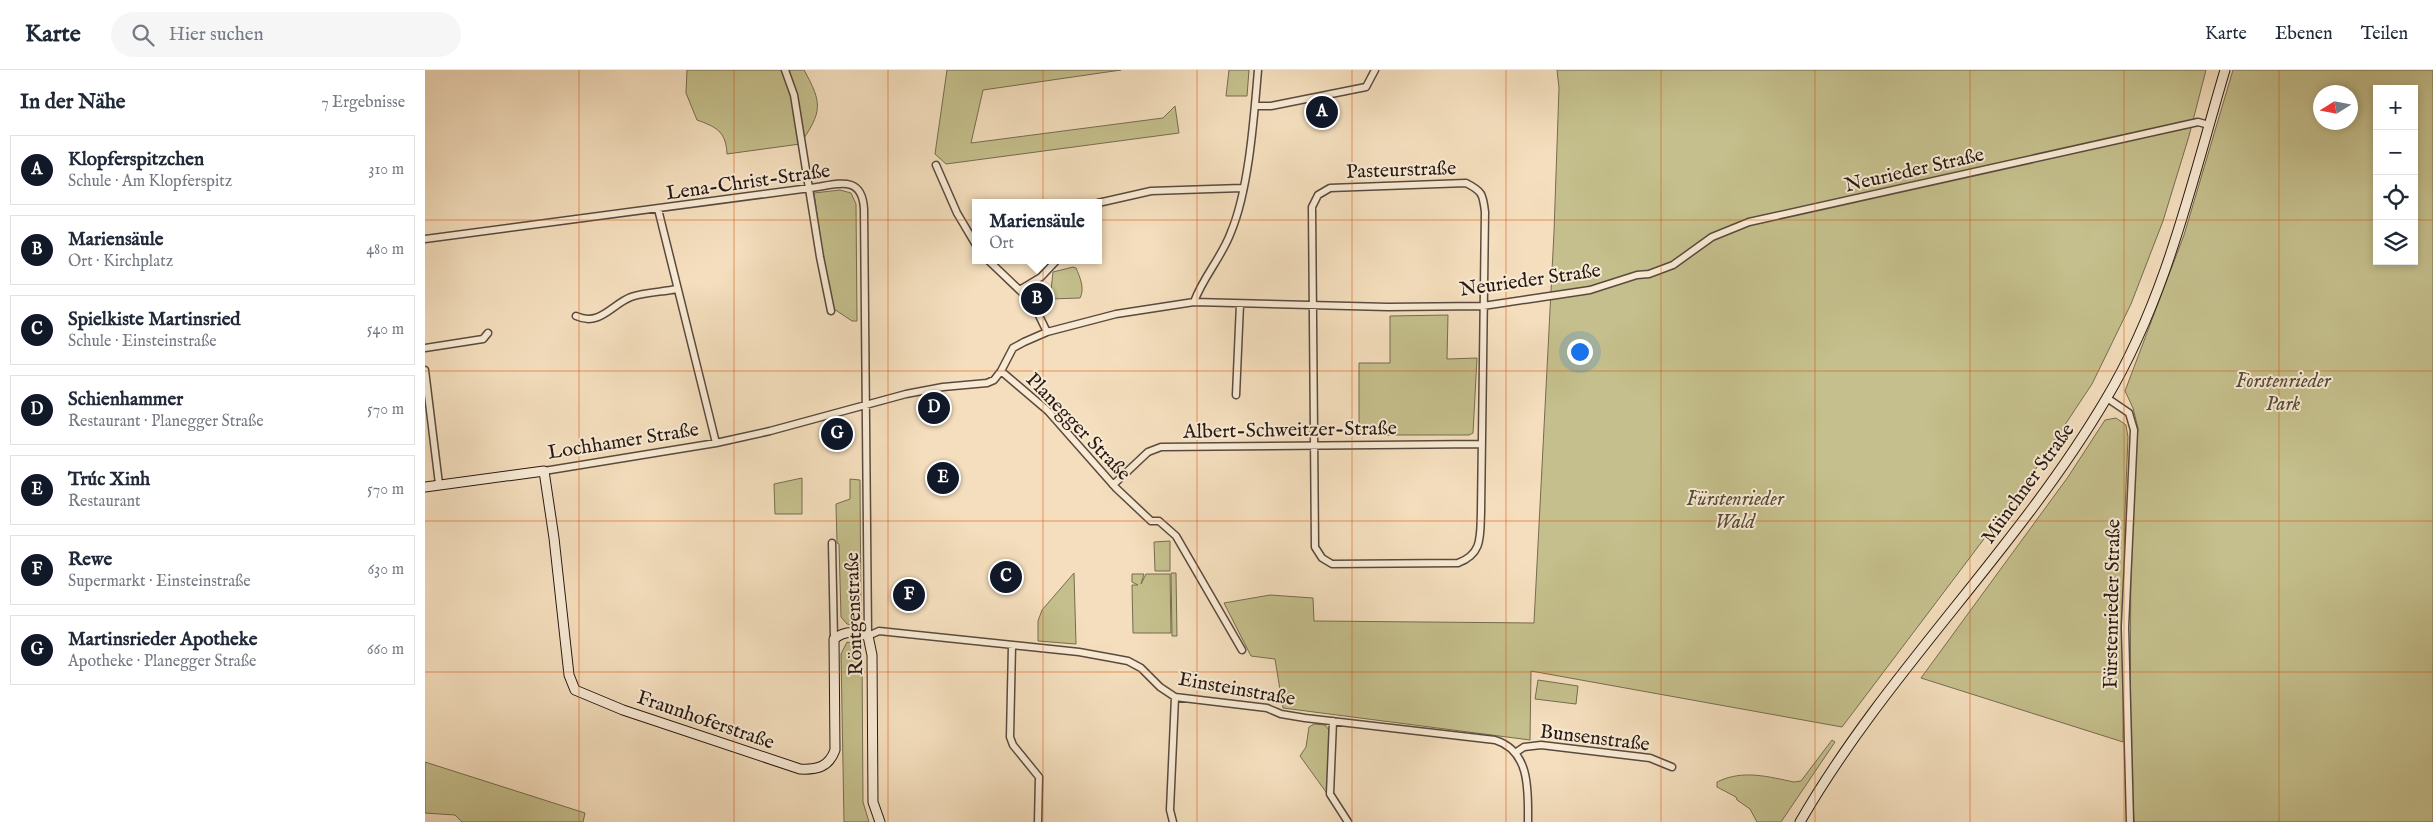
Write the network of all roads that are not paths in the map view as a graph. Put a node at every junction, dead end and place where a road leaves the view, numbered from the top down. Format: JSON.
{"nodes":[{"id":1,"x":785,"y":70,"type":"edge"},
{"id":2,"x":1258,"y":70,"type":"edge"},
{"id":3,"x":1375,"y":70,"type":"edge"},
{"id":4,"x":2225,"y":70,"type":"edge"},
{"id":5,"x":1255,"y":106,"type":"junction"},
{"id":6,"x":2209,"y":125,"type":"junction"},
{"id":7,"x":936,"y":165,"type":"dead end"},
{"id":8,"x":810,"y":188,"type":"junction"},
{"id":9,"x":1242,"y":188,"type":"junction"},
{"id":10,"x":1102,"y":202,"type":"edge"},
{"id":11,"x":658,"y":209,"type":"junction"},
{"id":12,"x":972,"y":238,"type":"edge"},
{"id":13,"x":425,"y":239,"type":"edge"},
{"id":14,"x":992,"y":264,"type":"edge"},
{"id":15,"x":1054,"y":264,"type":"edge"},
{"id":16,"x":677,"y":289,"type":"junction"},
{"id":17,"x":1021,"y":290,"type":"junction"},
{"id":18,"x":1194,"y":302,"type":"junction"},
{"id":19,"x":1239,"y":304,"type":"junction"},
{"id":20,"x":1313,"y":305,"type":"junction"},
{"id":21,"x":1483,"y":306,"type":"junction"},
{"id":22,"x":831,"y":311,"type":"dead end"},
{"id":23,"x":576,"y":316,"type":"dead end"},
{"id":24,"x":1047,"y":332,"type":"junction"},
{"id":25,"x":488,"y":333,"type":"dead end"},
{"id":26,"x":425,"y":348,"type":"edge"},
{"id":27,"x":425,"y":370,"type":"edge"},
{"id":28,"x":1001,"y":371,"type":"junction"},
{"id":29,"x":1236,"y":395,"type":"dead end"},
{"id":30,"x":2107,"y":398,"type":"junction"},
{"id":31,"x":866,"y":404,"type":"junction"},
{"id":32,"x":824,"y":417,"type":"joint"},
{"id":33,"x":716,"y":443,"type":"junction"},
{"id":34,"x":1481,"y":444,"type":"junction"},
{"id":35,"x":1314,"y":446,"type":"junction"},
{"id":36,"x":544,"y":471,"type":"junction"},
{"id":37,"x":439,"y":484,"type":"junction"},
{"id":38,"x":1113,"y":485,"type":"junction"},
{"id":39,"x":425,"y":487,"type":"edge"},
{"id":40,"x":832,"y":544,"type":"dead end"},
{"id":41,"x":869,"y":636,"type":"junction"},
{"id":42,"x":834,"y":638,"type":"junction"},
{"id":43,"x":1013,"y":645,"type":"junction"},
{"id":44,"x":1242,"y":650,"type":"dead end"},
{"id":45,"x":1175,"y":697,"type":"junction"},
{"id":46,"x":1333,"y":721,"type":"junction"},
{"id":47,"x":1515,"y":753,"type":"junction"},
{"id":48,"x":1672,"y":767,"type":"dead end"},
{"id":49,"x":880,"y":822,"type":"edge"},
{"id":50,"x":1038,"y":822,"type":"edge"},
{"id":51,"x":1173,"y":822,"type":"edge"},
{"id":52,"x":1348,"y":822,"type":"edge"},
{"id":53,"x":1529,"y":822,"type":"edge"},
{"id":54,"x":1801,"y":822,"type":"edge"},
{"id":55,"x":2130,"y":822,"type":"edge"}],
"edges":[{"from":1,"to":8,"type":"street"},
{"from":2,"to":5,"type":"street"},
{"from":3,"to":5,"type":"street"},
{"from":4,"to":6,"type":"street","name":"Münchner Straße"},
{"from":5,"to":9,"type":"street"},
{"from":6,"to":21,"type":"street","name":"Neurieder Straße"},
{"from":6,"to":30,"type":"street","name":"Münchner Straße"},
{"from":7,"to":12,"type":"street"},
{"from":8,"to":11,"type":"street","name":"Lena-Christ-Straße"},
{"from":8,"to":22,"type":"street"},
{"from":8,"to":31,"type":"street","name":"Lena-Christ-Straße"},
{"from":9,"to":10,"type":"street"},
{"from":9,"to":18,"type":"street"},
{"from":11,"to":13,"type":"street","name":"Lena-Christ-Straße"},
{"from":11,"to":16,"type":"street"},
{"from":14,"to":17,"type":"street"},
{"from":15,"to":17,"type":"street"},
{"from":16,"to":23,"type":"street"},
{"from":16,"to":33,"type":"street"},
{"from":17,"to":24,"type":"street"},
{"from":18,"to":19,"type":"street","name":"Neurieder Straße"},
{"from":18,"to":24,"type":"street","name":"Neurieder Straße"},
{"from":19,"to":20,"type":"street","name":"Neurieder Straße"},
{"from":19,"to":29,"type":"street"},
{"from":20,"to":21,"type":"street","name":"Neurieder Straße"},
{"from":20,"to":21,"type":"street","name":"Pasteurstraße"},
{"from":20,"to":35,"type":"street","name":"Pasteurstraße"},
{"from":21,"to":34,"type":"street","name":"Pasteurstraße"},
{"from":24,"to":28,"type":"street","name":"Neurieder Straße"},
{"from":25,"to":26,"type":"street"},
{"from":27,"to":37,"type":"street"},
{"from":28,"to":31,"type":"street","name":"Planegger Straße"},
{"from":28,"to":38,"type":"street","name":"Planegger Straße"},
{"from":30,"to":54,"type":"street","name":"Münchner Straße"},
{"from":30,"to":55,"type":"street","name":"Fürstenrieder Straße"},
{"from":31,"to":32,"type":"street","name":"Planegger Straße"},
{"from":31,"to":41,"type":"street","name":"Röntgenstraße"},
{"from":32,"to":33,"type":"street","name":"Lochhamer Straße"},
{"from":33,"to":36,"type":"street","name":"Lochhamer Straße"},
{"from":34,"to":35,"type":"street","name":"Albert-Schweitzer-Straße"},
{"from":34,"to":35,"type":"street","name":"Pasteurstraße"},
{"from":35,"to":38,"type":"street","name":"Albert-Schweitzer-Straße"},
{"from":36,"to":37,"type":"street","name":"Lochhamer Straße"},
{"from":36,"to":42,"type":"street","name":"Fraunhoferstraße"},
{"from":37,"to":39,"type":"street","name":"Lochhamer Straße"},
{"from":38,"to":44,"type":"street","name":"Planegger Straße"},
{"from":40,"to":42,"type":"street","name":"Fraunhoferstraße"},
{"from":41,"to":42,"type":"street","name":"Einsteinstraße"},
{"from":41,"to":43,"type":"street","name":"Einsteinstraße"},
{"from":41,"to":49,"type":"street","name":"Röntgenstraße"},
{"from":43,"to":45,"type":"street","name":"Einsteinstraße"},
{"from":43,"to":50,"type":"street"},
{"from":45,"to":46,"type":"street","name":"Einsteinstraße"},
{"from":45,"to":51,"type":"street"},
{"from":46,"to":47,"type":"street","name":"Einsteinstraße"},
{"from":46,"to":52,"type":"street"},
{"from":47,"to":48,"type":"street","name":"Bunsenstraße"},
{"from":47,"to":53,"type":"street"}]}
